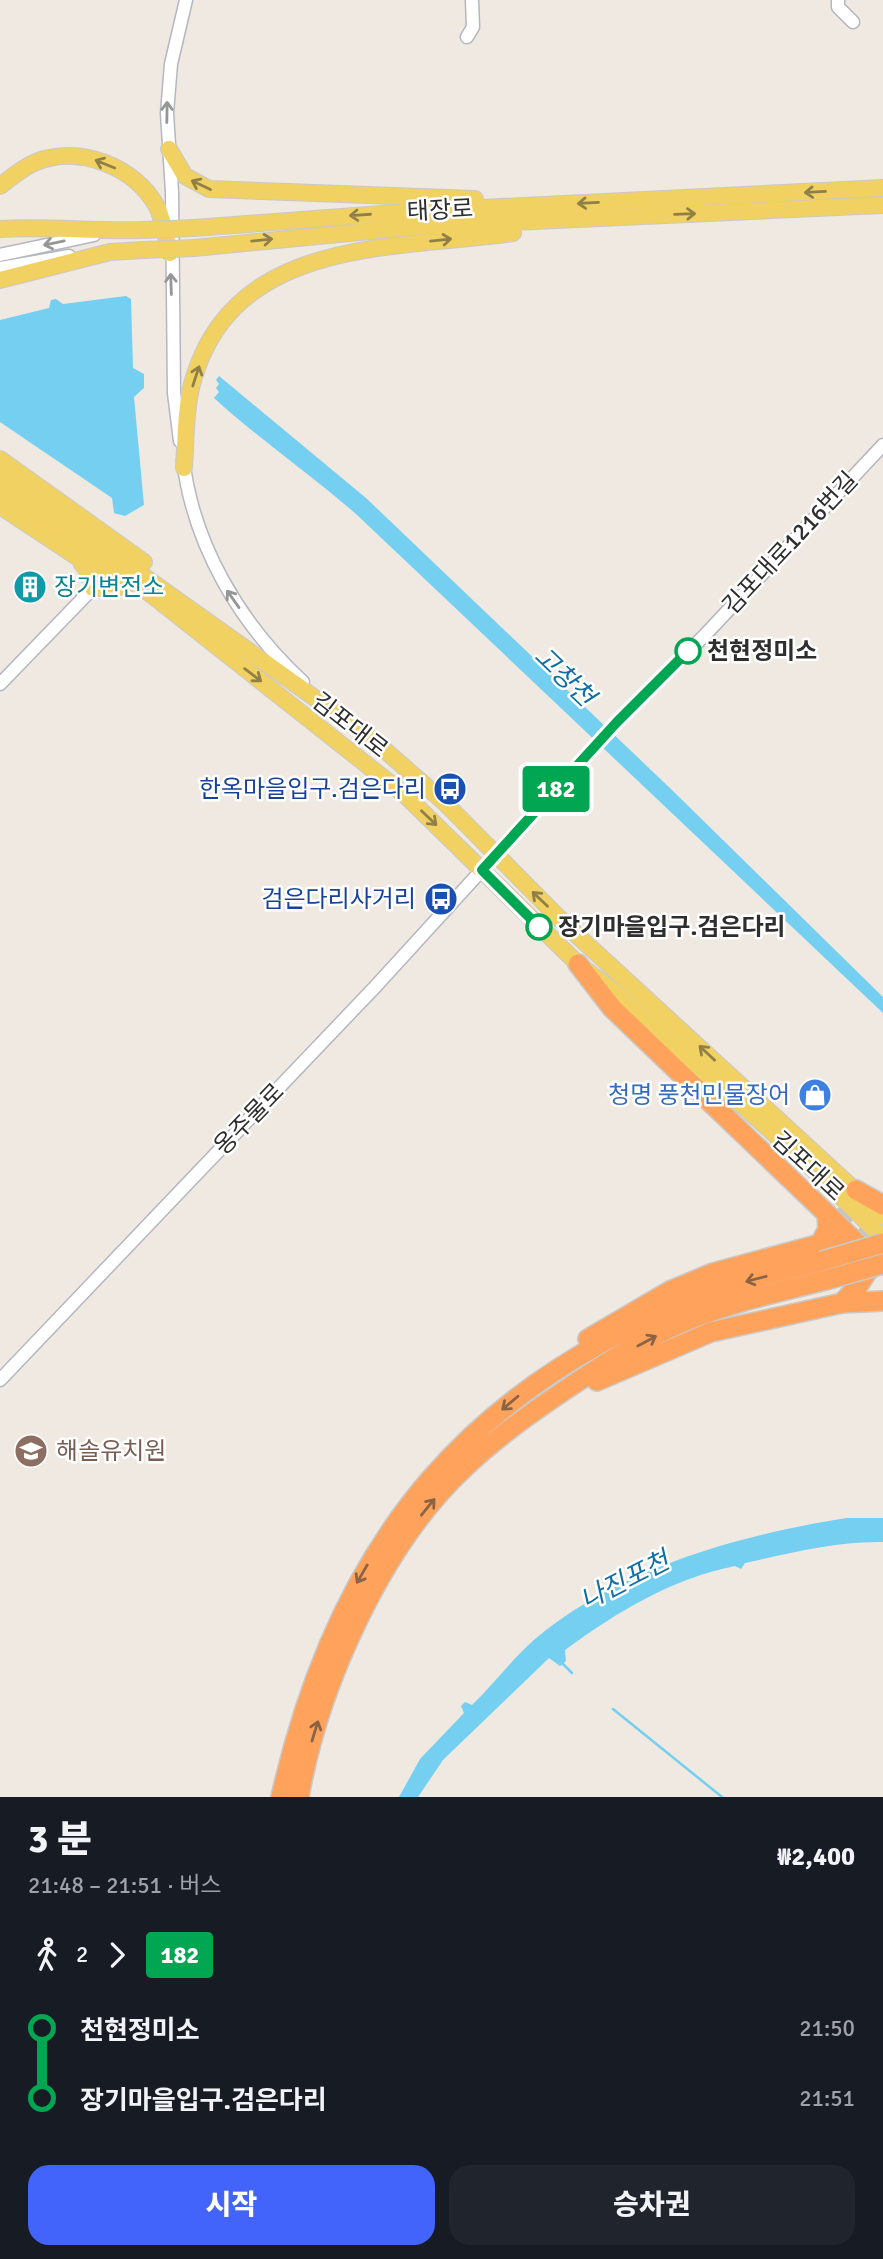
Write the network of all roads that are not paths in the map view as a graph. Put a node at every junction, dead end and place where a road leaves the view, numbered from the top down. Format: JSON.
{"nodes":[{"id":1,"x":186,"y":0,"type":"edge"},
{"id":2,"x":472,"y":0,"type":"edge"},
{"id":3,"x":838,"y":0,"type":"edge"},
{"id":4,"x":853,"y":22,"type":"dead end"},
{"id":5,"x":467,"y":37,"type":"dead end"},
{"id":6,"x":169,"y":149,"type":"junction"},
{"id":7,"x":0,"y":186,"type":"edge"},
{"id":8,"x":883,"y":188,"type":"edge"},
{"id":9,"x":561,"y":204,"type":"junction"},
{"id":10,"x":883,"y":205,"type":"edge"},
{"id":11,"x":589,"y":220,"type":"junction"},
{"id":12,"x":0,"y":229,"type":"edge"},
{"id":13,"x":108,"y":232,"type":"junction"},
{"id":14,"x":110,"y":253,"type":"junction"},
{"id":15,"x":170,"y":253,"type":"junction"},
{"id":16,"x":0,"y":256,"type":"edge"},
{"id":17,"x":0,"y":268,"type":"edge"},
{"id":18,"x":0,"y":280,"type":"edge"},
{"id":19,"x":883,"y":445,"type":"edge"},
{"id":20,"x":0,"y":460,"type":"edge"},
{"id":21,"x":184,"y":468,"type":"junction"},
{"id":22,"x":0,"y":474,"type":"edge"},
{"id":23,"x":0,"y":490,"type":"edge"},
{"id":24,"x":0,"y":506,"type":"edge"},
{"id":25,"x":79,"y":561,"type":"junction"},
{"id":26,"x":123,"y":587,"type":"junction"},
{"id":27,"x":93,"y":588,"type":"junction"},
{"id":28,"x":226,"y":654,"type":"junction"},
{"id":29,"x":289,"y":669,"type":"junction"},
{"id":30,"x":2,"y":678,"type":"edge"},
{"id":31,"x":327,"y":704,"type":"junction"},
{"id":32,"x":496,"y":856,"type":"junction"},
{"id":33,"x":482,"y":870,"type":"junction"},
{"id":34,"x":578,"y":964,"type":"junction"},
{"id":35,"x":856,"y":1191,"type":"junction"},
{"id":36,"x":883,"y":1205,"type":"edge"},
{"id":37,"x":831,"y":1212,"type":"junction"},
{"id":38,"x":883,"y":1216,"type":"edge"},
{"id":39,"x":882,"y":1252,"type":"edge"},
{"id":40,"x":822,"y":1262,"type":"junction"},
{"id":41,"x":858,"y":1286,"type":"junction"},
{"id":42,"x":883,"y":1301,"type":"edge"},
{"id":43,"x":842,"y":1303,"type":"junction"},
{"id":44,"x":0,"y":1380,"type":"edge"},
{"id":45,"x":536,"y":1410,"type":"junction"},
{"id":46,"x":281,"y":1797,"type":"edge"},
{"id":47,"x":299,"y":1797,"type":"edge"}],
"edges":[{"from":6,"to":1,"type":"street","one_way":true},
{"from":2,"to":5,"type":"street"},
{"from":3,"to":4,"type":"street"},
{"from":9,"to":6,"type":"main road","one_way":true},
{"from":6,"to":15,"type":"street"},
{"from":15,"to":7,"type":"main road","one_way":true},
{"from":8,"to":9,"type":"main road","name":"태장로","one_way":true},
{"from":9,"to":13,"type":"main road","name":"태장로","one_way":true,"bridge":true},
{"from":11,"to":10,"type":"main road","name":"태장로","one_way":true},
{"from":14,"to":11,"type":"main road","name":"태장로","one_way":true,"bridge":true},
{"from":21,"to":11,"type":"main road","one_way":true},
{"from":12,"to":13,"type":"main road"},
{"from":13,"to":16,"type":"street","name":"태장로","one_way":true},
{"from":14,"to":17,"type":"street","name":"태장로"},
{"from":14,"to":18,"type":"main road"},
{"from":21,"to":15,"type":"street","one_way":true},
{"from":19,"to":32,"type":"street","name":"김포대로1216번길"},
{"from":20,"to":29,"type":"main road"},
{"from":29,"to":21,"type":"street","one_way":true},
{"from":22,"to":31,"type":"main road","name":"김포대로"},
{"from":23,"to":28,"type":"main road","name":"김포대로"},
{"from":24,"to":25,"type":"main road","name":"김포대로"},
{"from":25,"to":26,"type":"main road","name":"김포대로"},
{"from":25,"to":27,"type":"main road"},
{"from":26,"to":27,"type":"main road"},
{"from":26,"to":28,"type":"main road","name":"김포대로"},
{"from":27,"to":30,"type":"street"},
{"from":28,"to":33,"type":"main road","name":"김포대로","one_way":true},
{"from":29,"to":31,"type":"street"},
{"from":31,"to":32,"type":"main road","name":"김포대로"},
{"from":32,"to":33,"type":"street","name":"옹주물로"},
{"from":35,"to":32,"type":"main road","name":"김포대로","one_way":true},
{"from":33,"to":34,"type":"main road","name":"김포대로"},
{"from":33,"to":44,"type":"street","name":"옹주물로"},
{"from":34,"to":37,"type":"highway"},
{"from":34,"to":39,"type":"main road","name":"김포대로"},
{"from":35,"to":36,"type":"highway"},
{"from":35,"to":38,"type":"main road","name":"김포대로"},
{"from":37,"to":39,"type":"highway"},
{"from":37,"to":40,"type":"highway"},
{"from":39,"to":40,"type":"highway","bridge":true},
{"from":39,"to":41,"type":"highway"},
{"from":40,"to":41,"type":"highway"},
{"from":45,"to":40,"type":"highway","one_way":true},
{"from":40,"to":46,"type":"highway","one_way":true},
{"from":41,"to":43,"type":"highway"},
{"from":42,"to":43,"type":"highway"},
{"from":43,"to":45,"type":"highway"},
{"from":47,"to":45,"type":"highway","one_way":true}]}
